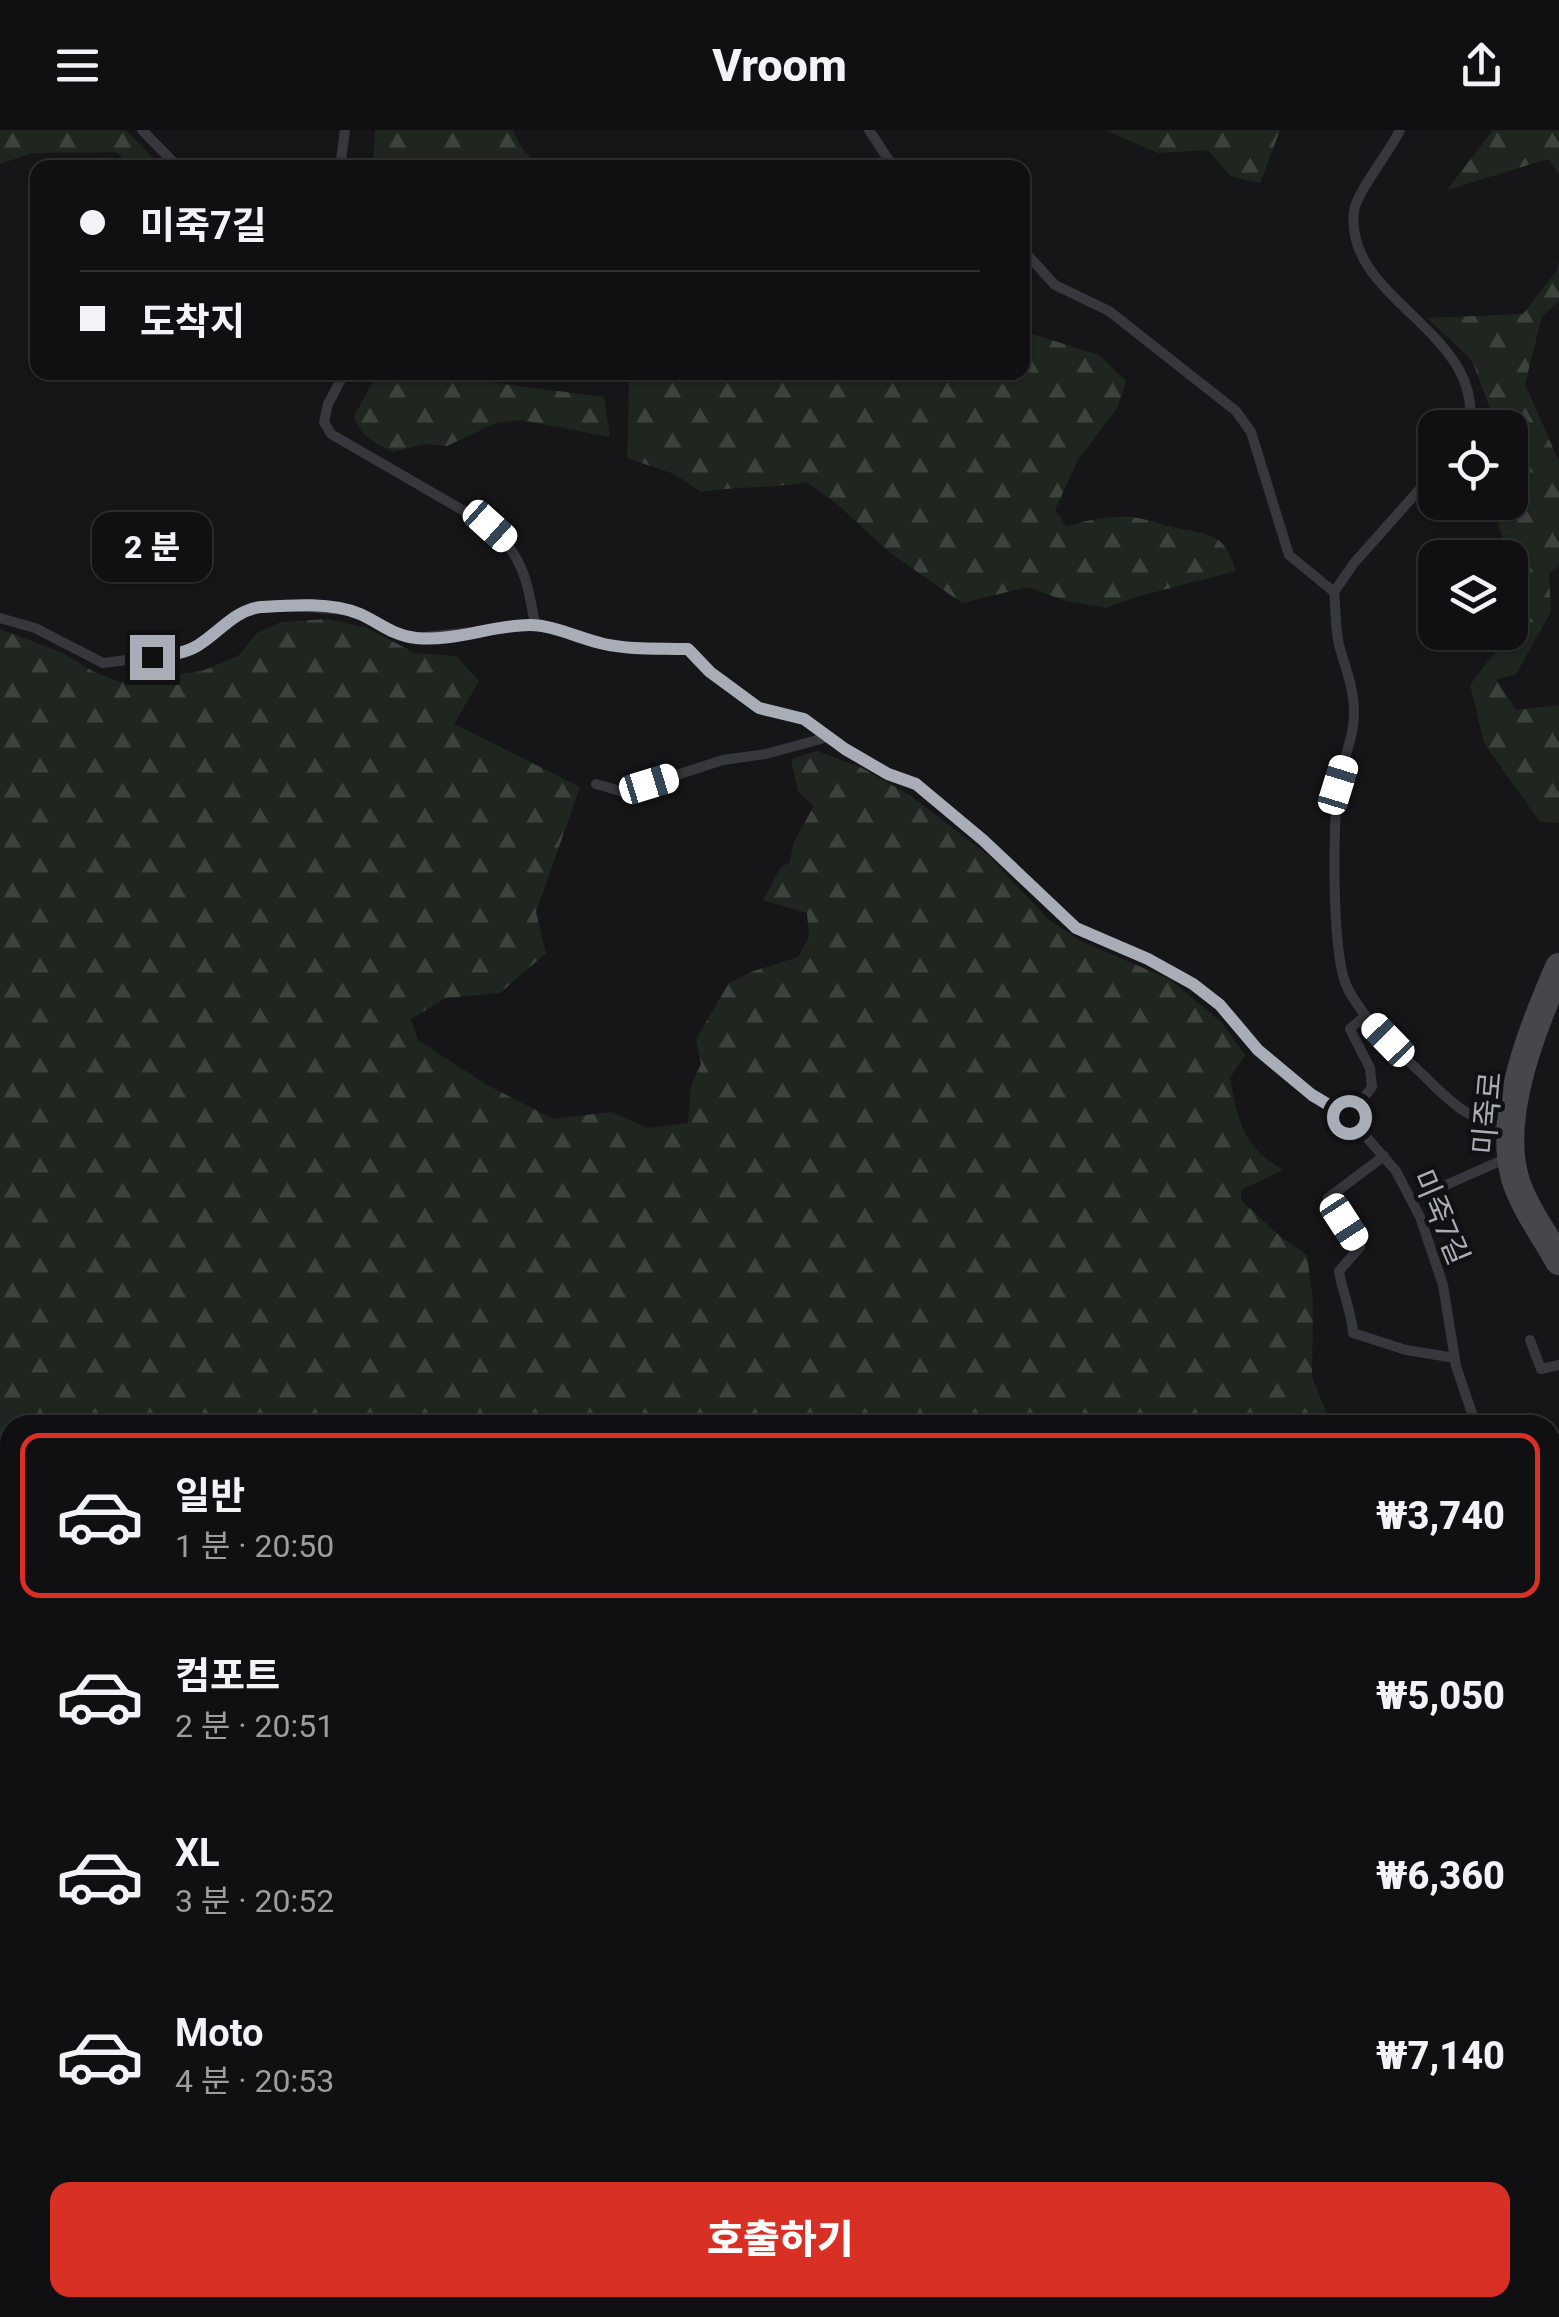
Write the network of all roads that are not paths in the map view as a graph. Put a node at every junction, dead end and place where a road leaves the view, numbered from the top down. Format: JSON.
{"nodes":[{"id":1,"x":142,"y":130,"type":"edge"},
{"id":2,"x":344,"y":130,"type":"edge"},
{"id":3,"x":869,"y":130,"type":"edge"},
{"id":4,"x":1400,"y":130,"type":"edge"},
{"id":5,"x":172,"y":160,"type":"edge"},
{"id":6,"x":341,"y":160,"type":"edge"},
{"id":7,"x":889,"y":160,"type":"edge"},
{"id":8,"x":1030,"y":258,"type":"edge"},
{"id":9,"x":342,"y":380,"type":"edge"},
{"id":10,"x":1467,"y":410,"type":"edge"},
{"id":11,"x":1418,"y":491,"type":"edge"},
{"id":12,"x":1334,"y":592,"type":"junction"},
{"id":13,"x":0,"y":618,"type":"edge"},
{"id":14,"x":535,"y":624,"type":"junction"},
{"id":15,"x":828,"y":738,"type":"junction"},
{"id":16,"x":596,"y":784,"type":"dead end"},
{"id":17,"x":1559,"y":967,"type":"edge"},
{"id":18,"x":1365,"y":1016,"type":"junction"},
{"id":19,"x":1349,"y":1117,"type":"junction"},
{"id":20,"x":1512,"y":1128,"type":"junction"},
{"id":21,"x":1384,"y":1156,"type":"junction"},
{"id":22,"x":1511,"y":1157,"type":"junction"},
{"id":23,"x":1412,"y":1200,"type":"junction"},
{"id":24,"x":1559,"y":1261,"type":"edge"},
{"id":25,"x":1530,"y":1340,"type":"dead end"},
{"id":26,"x":1455,"y":1358,"type":"junction"},
{"id":27,"x":1559,"y":1365,"type":"edge"},
{"id":28,"x":1473,"y":1415,"type":"edge"}],
"edges":[{"from":1,"to":5,"type":"lane"},
{"from":2,"to":6,"type":"lane"},
{"from":3,"to":7,"type":"lane"},
{"from":4,"to":10,"type":"lane"},
{"from":8,"to":12,"type":"lane"},
{"from":9,"to":14,"type":"lane"},
{"from":11,"to":12,"type":"lane"},
{"from":12,"to":18,"type":"lane"},
{"from":13,"to":14,"type":"lane"},
{"from":14,"to":15,"type":"lane","name":"미죽7길"},
{"from":15,"to":16,"type":"lane"},
{"from":15,"to":19,"type":"lane","name":"미죽7길"},
{"from":17,"to":20,"type":"street","name":"미죽로"},
{"from":18,"to":19,"type":"lane"},
{"from":18,"to":20,"type":"lane"},
{"from":19,"to":21,"type":"lane","name":"미죽7길"},
{"from":20,"to":22,"type":"street","name":"미죽로"},
{"from":21,"to":23,"type":"lane","name":"미죽7길"},
{"from":21,"to":26,"type":"lane"},
{"from":22,"to":23,"type":"lane"},
{"from":22,"to":24,"type":"street","name":"미죽로"},
{"from":23,"to":26,"type":"lane","name":"미죽7길"},
{"from":25,"to":27,"type":"lane"},
{"from":26,"to":28,"type":"lane","name":"미죽7길"}]}
